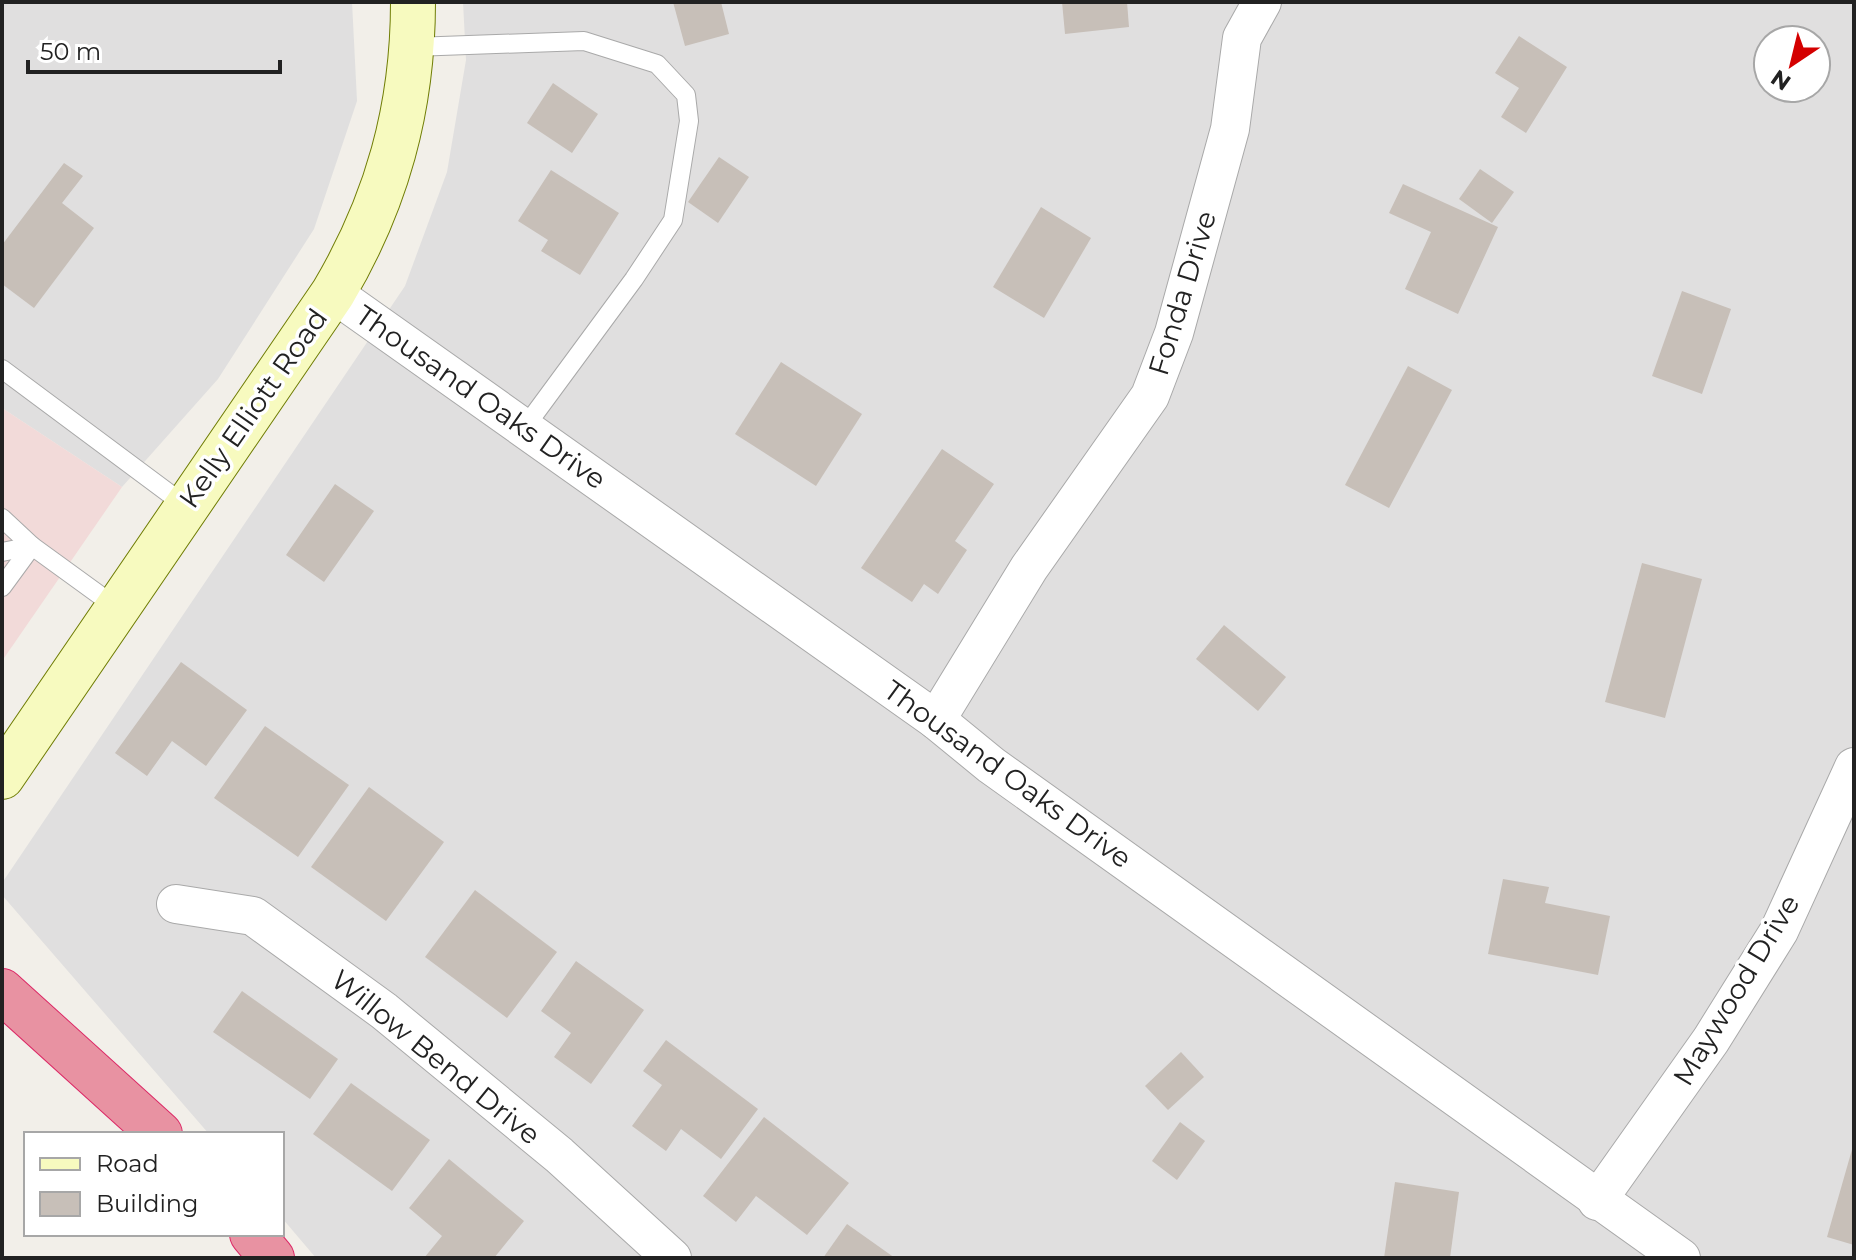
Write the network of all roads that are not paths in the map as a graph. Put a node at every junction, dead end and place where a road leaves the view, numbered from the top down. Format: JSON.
{"nodes":[{"id":1,"x":413,"y":2,"type":"edge"},
{"id":2,"x":1262,"y":2,"type":"edge"},
{"id":3,"x":413,"y":47,"type":"junction"},
{"id":4,"x":333,"y":293,"type":"junction"},
{"id":5,"x":2,"y":369,"type":"edge"},
{"id":6,"x":525,"y":427,"type":"junction"},
{"id":7,"x":186,"y":506,"type":"junction"},
{"id":8,"x":2,"y":518,"type":"edge"},
{"id":9,"x":32,"y":546,"type":"junction"},
{"id":10,"x":2,"y":552,"type":"edge"},
{"id":11,"x":2,"y":587,"type":"edge"},
{"id":12,"x":116,"y":607,"type":"junction"},
{"id":13,"x":936,"y":720,"type":"junction"},
{"id":14,"x":1854,"y":767,"type":"edge"},
{"id":15,"x":2,"y":777,"type":"edge"},
{"id":16,"x":176,"y":904,"type":"dead end"},
{"id":17,"x":2,"y":991,"type":"edge"},
{"id":18,"x":158,"y":1132,"type":"edge"},
{"id":19,"x":1597,"y":1201,"type":"junction"},
{"id":20,"x":254,"y":1236,"type":"edge"},
{"id":21,"x":272,"y":1258,"type":"edge"},
{"id":22,"x":672,"y":1258,"type":"edge"},
{"id":23,"x":1681,"y":1258,"type":"edge"}],
"edges":[{"from":1,"to":3,"type":"street","name":"Kelly Elliott Road"},
{"from":2,"to":13,"type":"street","name":"Fonda Drive"},
{"from":3,"to":4,"type":"street","name":"Kelly Elliott Road"},
{"from":3,"to":6,"type":"lane"},
{"from":4,"to":6,"type":"street","name":"Thousand Oaks Drive"},
{"from":4,"to":7,"type":"street","name":"Kelly Elliott Road"},
{"from":5,"to":7,"type":"lane"},
{"from":6,"to":13,"type":"street","name":"Thousand Oaks Drive"},
{"from":7,"to":12,"type":"street","name":"Kelly Elliott Road"},
{"from":8,"to":9,"type":"lane"},
{"from":9,"to":10,"type":"lane"},
{"from":9,"to":11,"type":"lane"},
{"from":9,"to":12,"type":"lane"},
{"from":12,"to":15,"type":"street","name":"Kelly Elliott Road"},
{"from":13,"to":19,"type":"street","name":"Thousand Oaks Drive"},
{"from":14,"to":19,"type":"street","name":"Maywood Drive"},
{"from":16,"to":22,"type":"street","name":"Willow Bend Drive"},
{"from":17,"to":18,"type":"highway"},
{"from":19,"to":23,"type":"street","name":"Thousand Oaks Drive"},
{"from":20,"to":21,"type":"highway"}]}
